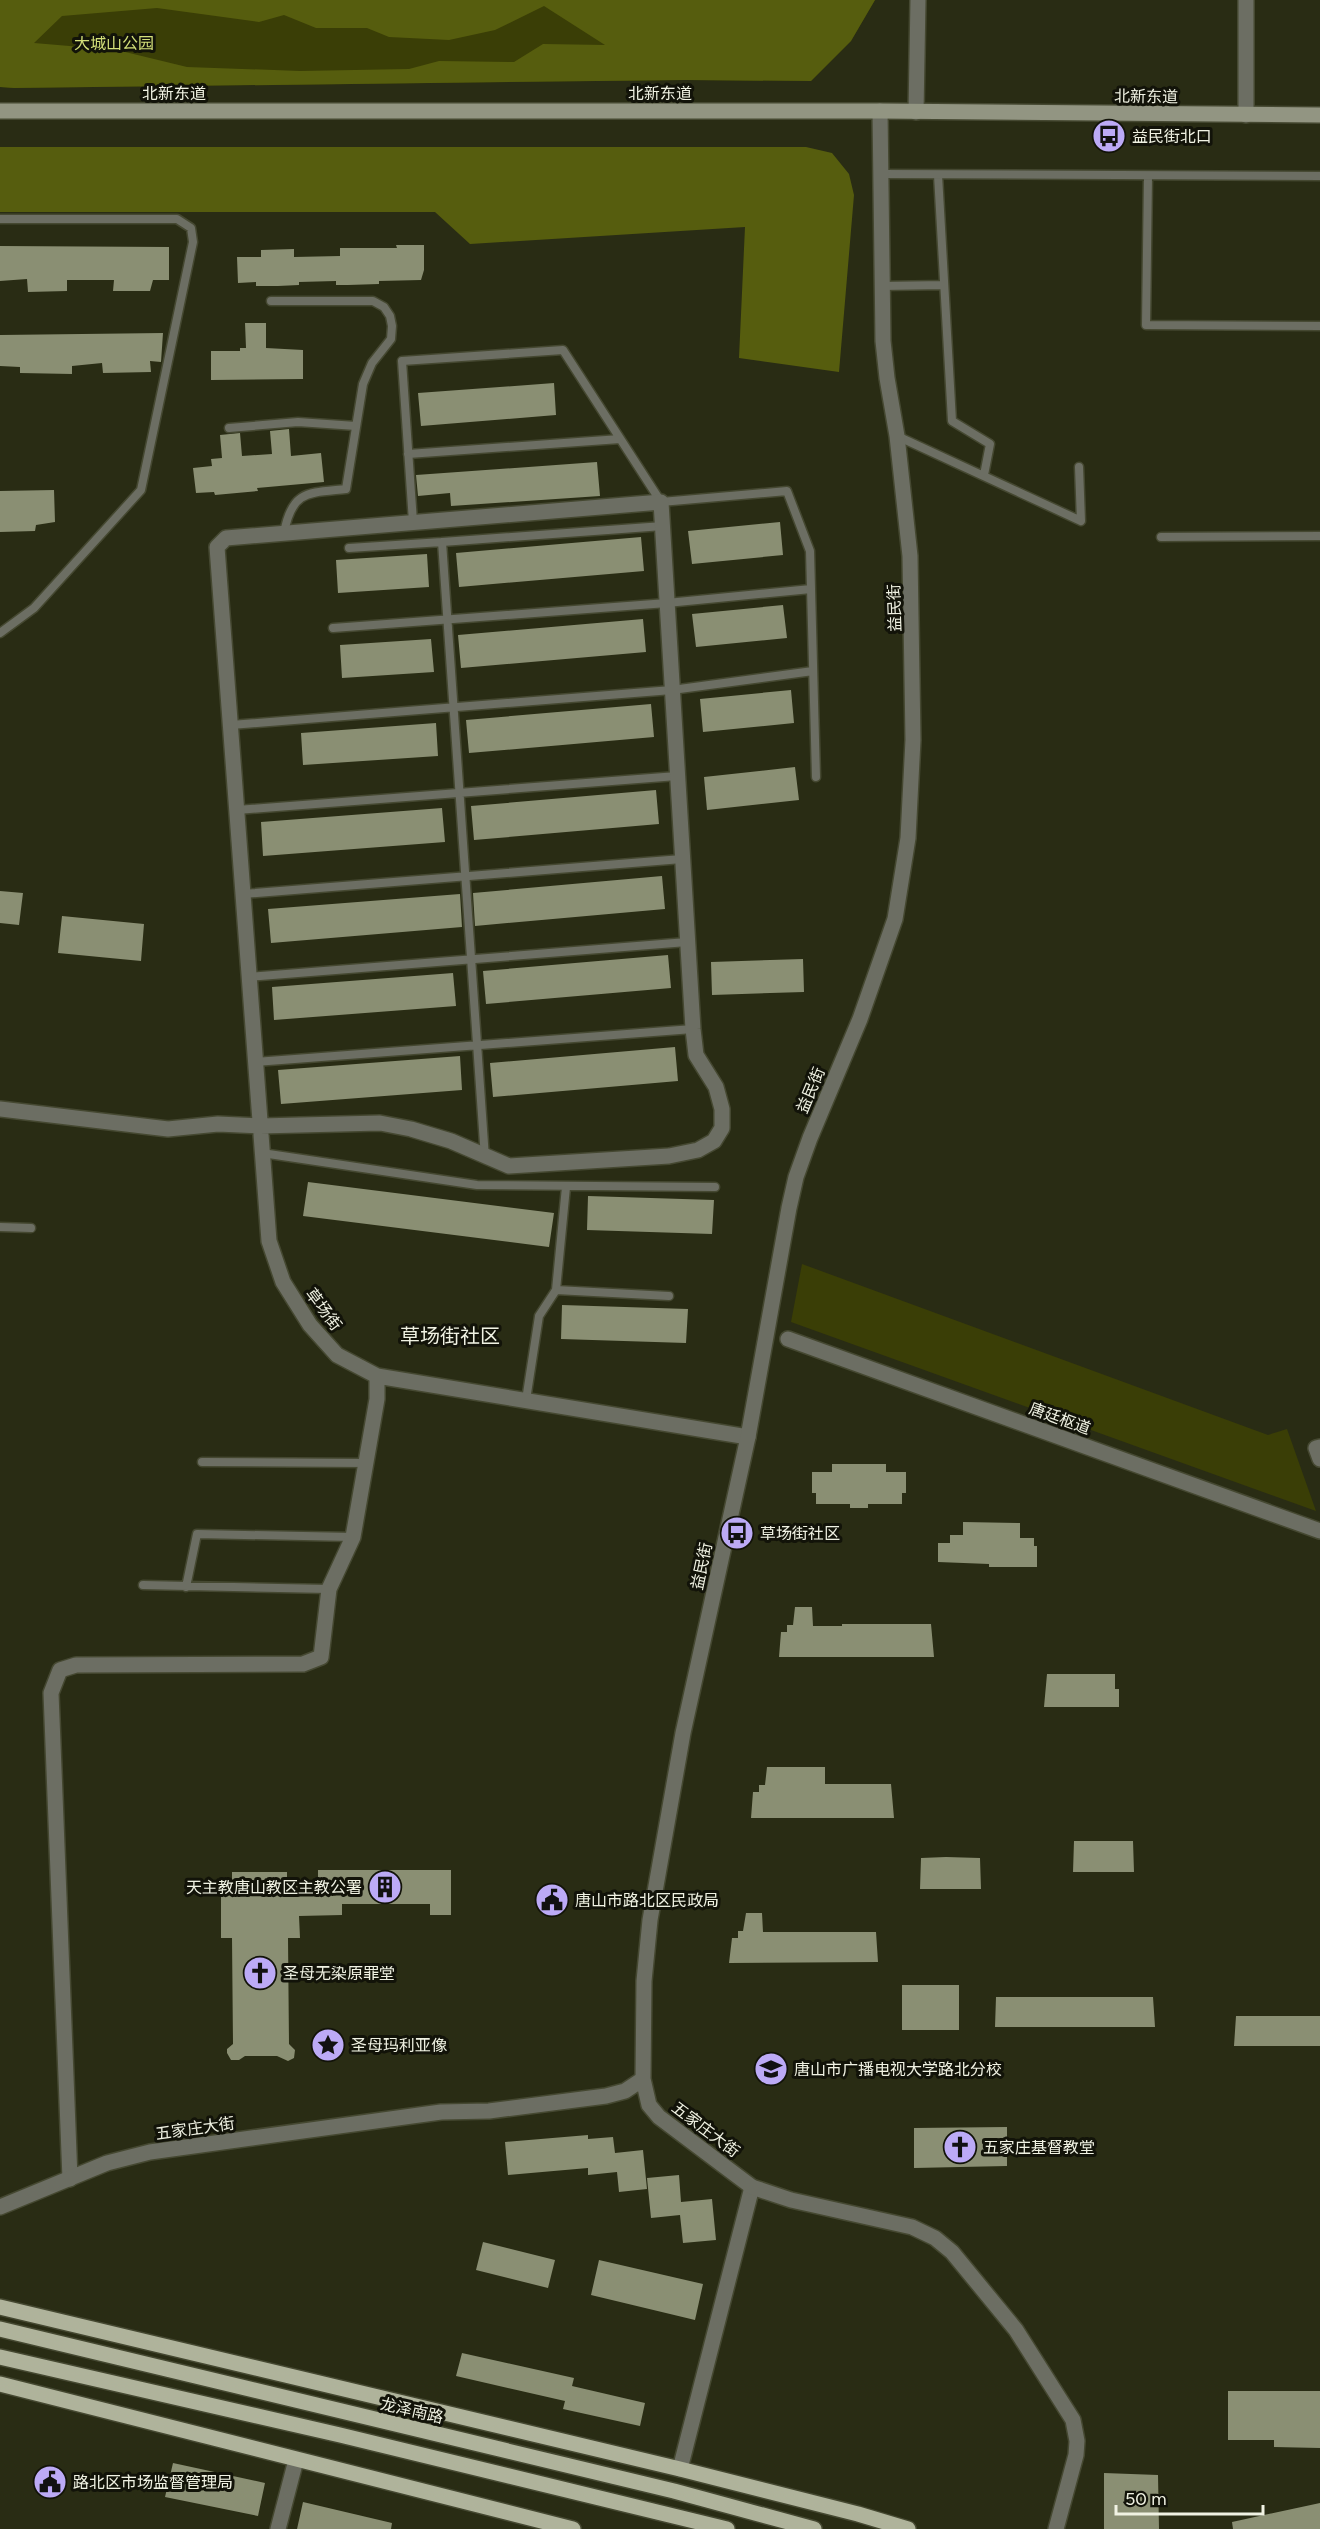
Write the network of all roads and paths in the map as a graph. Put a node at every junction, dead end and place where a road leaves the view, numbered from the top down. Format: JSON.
{"nodes":[{"id":1,"x":918,"y":0,"type":"edge"},
{"id":2,"x":1246,"y":0,"type":"edge"},
{"id":3,"x":0,"y":111,"type":"edge"},
{"id":4,"x":880,"y":111,"type":"junction"},
{"id":5,"x":916,"y":112,"type":"junction"},
{"id":6,"x":1246,"y":115,"type":"junction"},
{"id":7,"x":1320,"y":115,"type":"edge"},
{"id":8,"x":881,"y":174,"type":"junction"},
{"id":9,"x":938,"y":175,"type":"junction"},
{"id":10,"x":1148,"y":176,"type":"junction"},
{"id":11,"x":1320,"y":176,"type":"edge"},
{"id":12,"x":0,"y":219,"type":"edge"},
{"id":13,"x":944,"y":285,"type":"junction"},
{"id":14,"x":881,"y":286,"type":"junction"},
{"id":15,"x":271,"y":301,"type":"dead end"},
{"id":16,"x":1320,"y":326,"type":"edge"},
{"id":17,"x":356,"y":426,"type":"junction"},
{"id":18,"x":229,"y":428,"type":"dead end"},
{"id":19,"x":897,"y":436,"type":"junction"},
{"id":20,"x":620,"y":439,"type":"junction"},
{"id":21,"x":408,"y":454,"type":"junction"},
{"id":22,"x":1079,"y":466,"type":"dead end"},
{"id":23,"x":984,"y":475,"type":"junction"},
{"id":24,"x":661,"y":502,"type":"junction"},
{"id":25,"x":413,"y":522,"type":"junction"},
{"id":26,"x":663,"y":526,"type":"junction"},
{"id":27,"x":284,"y":533,"type":"junction"},
{"id":28,"x":1320,"y":536,"type":"edge"},
{"id":29,"x":1161,"y":537,"type":"dead end"},
{"id":30,"x":442,"y":542,"type":"junction"},
{"id":31,"x":349,"y":548,"type":"dead end"},
{"id":32,"x":811,"y":589,"type":"junction"},
{"id":33,"x":667,"y":603,"type":"junction"},
{"id":34,"x":447,"y":620,"type":"junction"},
{"id":35,"x":333,"y":628,"type":"dead end"},
{"id":36,"x":0,"y":633,"type":"edge"},
{"id":37,"x":813,"y":670,"type":"junction"},
{"id":38,"x":672,"y":690,"type":"junction"},
{"id":39,"x":454,"y":709,"type":"junction"},
{"id":40,"x":231,"y":725,"type":"junction"},
{"id":41,"x":677,"y":776,"type":"junction"},
{"id":42,"x":816,"y":777,"type":"dead end"},
{"id":43,"x":460,"y":792,"type":"junction"},
{"id":44,"x":237,"y":810,"type":"junction"},
{"id":45,"x":682,"y":859,"type":"junction"},
{"id":46,"x":466,"y":876,"type":"junction"},
{"id":47,"x":243,"y":894,"type":"junction"},
{"id":48,"x":687,"y":942,"type":"junction"},
{"id":49,"x":471,"y":959,"type":"junction"},
{"id":50,"x":249,"y":977,"type":"junction"},
{"id":51,"x":693,"y":1029,"type":"junction"},
{"id":52,"x":477,"y":1046,"type":"junction"},
{"id":53,"x":255,"y":1062,"type":"junction"},
{"id":54,"x":0,"y":1109,"type":"edge"},
{"id":55,"x":260,"y":1126,"type":"junction"},
{"id":56,"x":262,"y":1153,"type":"junction"},
{"id":57,"x":485,"y":1158,"type":"junction"},
{"id":58,"x":566,"y":1187,"type":"junction"},
{"id":59,"x":715,"y":1187,"type":"dead end"},
{"id":60,"x":0,"y":1227,"type":"edge"},
{"id":61,"x":31,"y":1228,"type":"dead end"},
{"id":62,"x":556,"y":1290,"type":"junction"},
{"id":63,"x":669,"y":1296,"type":"dead end"},
{"id":64,"x":788,"y":1339,"type":"dead end"},
{"id":65,"x":376,"y":1376,"type":"junction"},
{"id":66,"x":526,"y":1400,"type":"junction"},
{"id":67,"x":748,"y":1437,"type":"junction"},
{"id":68,"x":1320,"y":1447,"type":"edge"},
{"id":69,"x":1320,"y":1459,"type":"edge"},
{"id":70,"x":202,"y":1462,"type":"dead end"},
{"id":71,"x":366,"y":1463,"type":"junction"},
{"id":72,"x":1320,"y":1531,"type":"edge"},
{"id":73,"x":353,"y":1537,"type":"junction"},
{"id":74,"x":142,"y":1585,"type":"dead end"},
{"id":75,"x":186,"y":1587,"type":"junction"},
{"id":76,"x":328,"y":1589,"type":"junction"},
{"id":77,"x":643,"y":2079,"type":"junction"},
{"id":78,"x":70,"y":2179,"type":"junction"},
{"id":79,"x":752,"y":2187,"type":"junction"},
{"id":80,"x":0,"y":2207,"type":"edge"},
{"id":81,"x":0,"y":2307,"type":"edge"},
{"id":82,"x":0,"y":2329,"type":"edge"},
{"id":83,"x":0,"y":2357,"type":"edge"},
{"id":84,"x":0,"y":2384,"type":"edge"},
{"id":85,"x":296,"y":2460,"type":"junction"},
{"id":86,"x":680,"y":2469,"type":"junction"},
{"id":87,"x":278,"y":2529,"type":"edge"},
{"id":88,"x":573,"y":2529,"type":"edge"},
{"id":89,"x":727,"y":2529,"type":"edge"},
{"id":90,"x":814,"y":2529,"type":"edge"},
{"id":91,"x":908,"y":2529,"type":"edge"},
{"id":92,"x":1056,"y":2529,"type":"edge"}],
"edges":[{"from":1,"to":5,"type":"street"},
{"from":2,"to":6,"type":"street"},
{"from":3,"to":4,"type":"main road","name":"北新东道"},
{"from":4,"to":5,"type":"main road","name":"北新东道"},
{"from":4,"to":8,"type":"street","name":"益民街"},
{"from":5,"to":6,"type":"main road","name":"北新东道"},
{"from":6,"to":7,"type":"main road","name":"北新东道"},
{"from":8,"to":9,"type":"lane"},
{"from":8,"to":14,"type":"street","name":"益民街"},
{"from":9,"to":10,"type":"lane"},
{"from":9,"to":13,"type":"lane"},
{"from":10,"to":11,"type":"lane"},
{"from":10,"to":16,"type":"lane"},
{"from":12,"to":36,"type":"lane"},
{"from":13,"to":14,"type":"lane"},
{"from":13,"to":23,"type":"lane"},
{"from":14,"to":19,"type":"street","name":"益民街"},
{"from":15,"to":17,"type":"lane"},
{"from":17,"to":18,"type":"lane"},
{"from":17,"to":27,"type":"lane"},
{"from":19,"to":23,"type":"lane"},
{"from":19,"to":67,"type":"street","name":"益民街"},
{"from":20,"to":21,"type":"lane"},
{"from":20,"to":21,"type":"lane"},
{"from":20,"to":24,"type":"lane"},
{"from":21,"to":25,"type":"lane"},
{"from":22,"to":23,"type":"lane"},
{"from":24,"to":25,"type":"street","name":"草场街"},
{"from":24,"to":26,"type":"street"},
{"from":24,"to":32,"type":"lane"},
{"from":25,"to":27,"type":"street","name":"草场街"},
{"from":26,"to":30,"type":"lane"},
{"from":26,"to":33,"type":"street"},
{"from":27,"to":40,"type":"street","name":"草场街"},
{"from":28,"to":29,"type":"lane"},
{"from":30,"to":31,"type":"lane"},
{"from":30,"to":34,"type":"lane"},
{"from":32,"to":33,"type":"lane"},
{"from":32,"to":37,"type":"lane"},
{"from":33,"to":34,"type":"lane"},
{"from":33,"to":38,"type":"street"},
{"from":34,"to":35,"type":"lane"},
{"from":34,"to":39,"type":"lane"},
{"from":37,"to":38,"type":"lane"},
{"from":37,"to":42,"type":"lane"},
{"from":38,"to":39,"type":"lane"},
{"from":38,"to":41,"type":"street"},
{"from":39,"to":40,"type":"lane"},
{"from":39,"to":43,"type":"lane"},
{"from":40,"to":44,"type":"street","name":"草场街"},
{"from":41,"to":43,"type":"lane"},
{"from":41,"to":45,"type":"street"},
{"from":43,"to":44,"type":"lane"},
{"from":43,"to":46,"type":"lane"},
{"from":44,"to":47,"type":"street","name":"草场街"},
{"from":45,"to":46,"type":"lane"},
{"from":45,"to":48,"type":"street"},
{"from":46,"to":47,"type":"lane"},
{"from":46,"to":49,"type":"lane"},
{"from":47,"to":50,"type":"street","name":"草场街"},
{"from":48,"to":49,"type":"lane"},
{"from":48,"to":51,"type":"street"},
{"from":49,"to":50,"type":"lane"},
{"from":49,"to":52,"type":"lane"},
{"from":50,"to":53,"type":"street","name":"草场街"},
{"from":51,"to":52,"type":"lane"},
{"from":51,"to":57,"type":"street"},
{"from":52,"to":53,"type":"lane"},
{"from":52,"to":57,"type":"lane"},
{"from":53,"to":55,"type":"street","name":"草场街"},
{"from":54,"to":55,"type":"street"},
{"from":55,"to":56,"type":"street","name":"草场街"},
{"from":55,"to":57,"type":"street"},
{"from":56,"to":58,"type":"lane"},
{"from":56,"to":65,"type":"street","name":"草场街"},
{"from":58,"to":59,"type":"lane"},
{"from":58,"to":62,"type":"lane"},
{"from":60,"to":61,"type":"lane"},
{"from":62,"to":63,"type":"lane"},
{"from":62,"to":66,"type":"lane"},
{"from":64,"to":72,"type":"street","name":"唐廷枢道"},
{"from":65,"to":66,"type":"street","name":"草场街"},
{"from":65,"to":71,"type":"street"},
{"from":66,"to":67,"type":"street","name":"草场街"},
{"from":67,"to":77,"type":"street","name":"益民街"},
{"from":68,"to":69,"type":"street"},
{"from":70,"to":71,"type":"lane"},
{"from":71,"to":73,"type":"street"},
{"from":73,"to":75,"type":"lane"},
{"from":73,"to":76,"type":"street"},
{"from":74,"to":75,"type":"lane"},
{"from":75,"to":76,"type":"lane"},
{"from":76,"to":78,"type":"street"},
{"from":77,"to":78,"type":"street","name":"五家庄大街"},
{"from":77,"to":79,"type":"street","name":"五家庄大街"},
{"from":78,"to":80,"type":"street","name":"五家庄大街"},
{"from":79,"to":86,"type":"street"},
{"from":79,"to":92,"type":"street","name":"五家庄大街"},
{"from":81,"to":86,"type":"main road"},
{"from":82,"to":90,"type":"main road","name":"龙泽南路"},
{"from":83,"to":89,"type":"main road"},
{"from":84,"to":85,"type":"main road"},
{"from":85,"to":87,"type":"street"},
{"from":85,"to":88,"type":"main road"},
{"from":86,"to":91,"type":"main road"}]}
